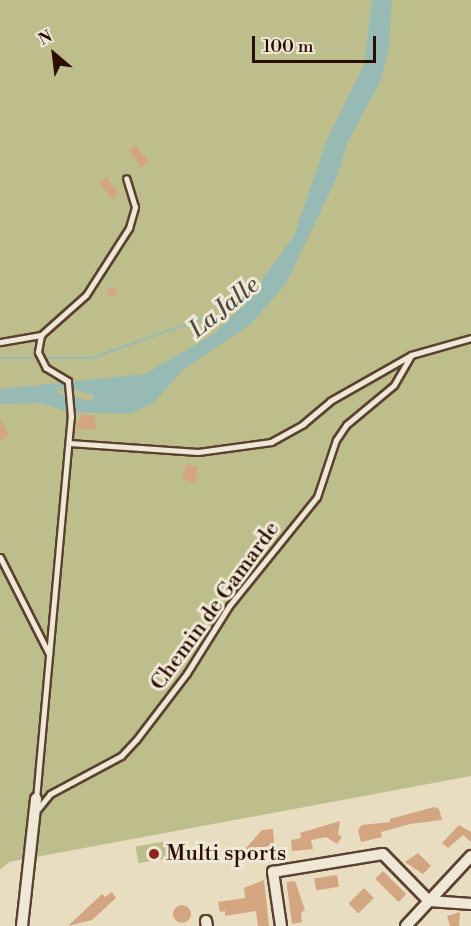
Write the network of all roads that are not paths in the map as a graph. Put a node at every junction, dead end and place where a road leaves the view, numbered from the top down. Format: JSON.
{"nodes":[{"id":1,"x":126,"y":178,"type":"dead end"},
{"id":2,"x":41,"y":335,"type":"junction"},
{"id":3,"x":471,"y":338,"type":"edge"},
{"id":4,"x":0,"y":342,"type":"edge"},
{"id":5,"x":411,"y":355,"type":"junction"},
{"id":6,"x":69,"y":443,"type":"junction"},
{"id":7,"x":0,"y":556,"type":"edge"},
{"id":8,"x":50,"y":656,"type":"junction"},
{"id":9,"x":36,"y":798,"type":"joint"},
{"id":10,"x":33,"y":819,"type":"junction"},
{"id":11,"x":471,"y":856,"type":"edge"},
{"id":12,"x":429,"y":901,"type":"junction"},
{"id":13,"x":471,"y":904,"type":"edge"},
{"id":14,"x":22,"y":926,"type":"edge"},
{"id":15,"x":281,"y":926,"type":"edge"},
{"id":16,"x":406,"y":926,"type":"edge"}],
"edges":[{"from":1,"to":2,"type":"lane"},
{"from":2,"to":4,"type":"lane"},
{"from":2,"to":6,"type":"lane"},
{"from":3,"to":5,"type":"lane"},
{"from":5,"to":6,"type":"lane"},
{"from":5,"to":10,"type":"lane","name":"Chemin de Gamarde"},
{"from":6,"to":8,"type":"lane"},
{"from":7,"to":8,"type":"lane"},
{"from":8,"to":9,"type":"lane"},
{"from":9,"to":10,"type":"street"},
{"from":10,"to":14,"type":"street"},
{"from":11,"to":12,"type":"street"},
{"from":12,"to":13,"type":"street"},
{"from":12,"to":15,"type":"street"},
{"from":12,"to":16,"type":"street"}]}
